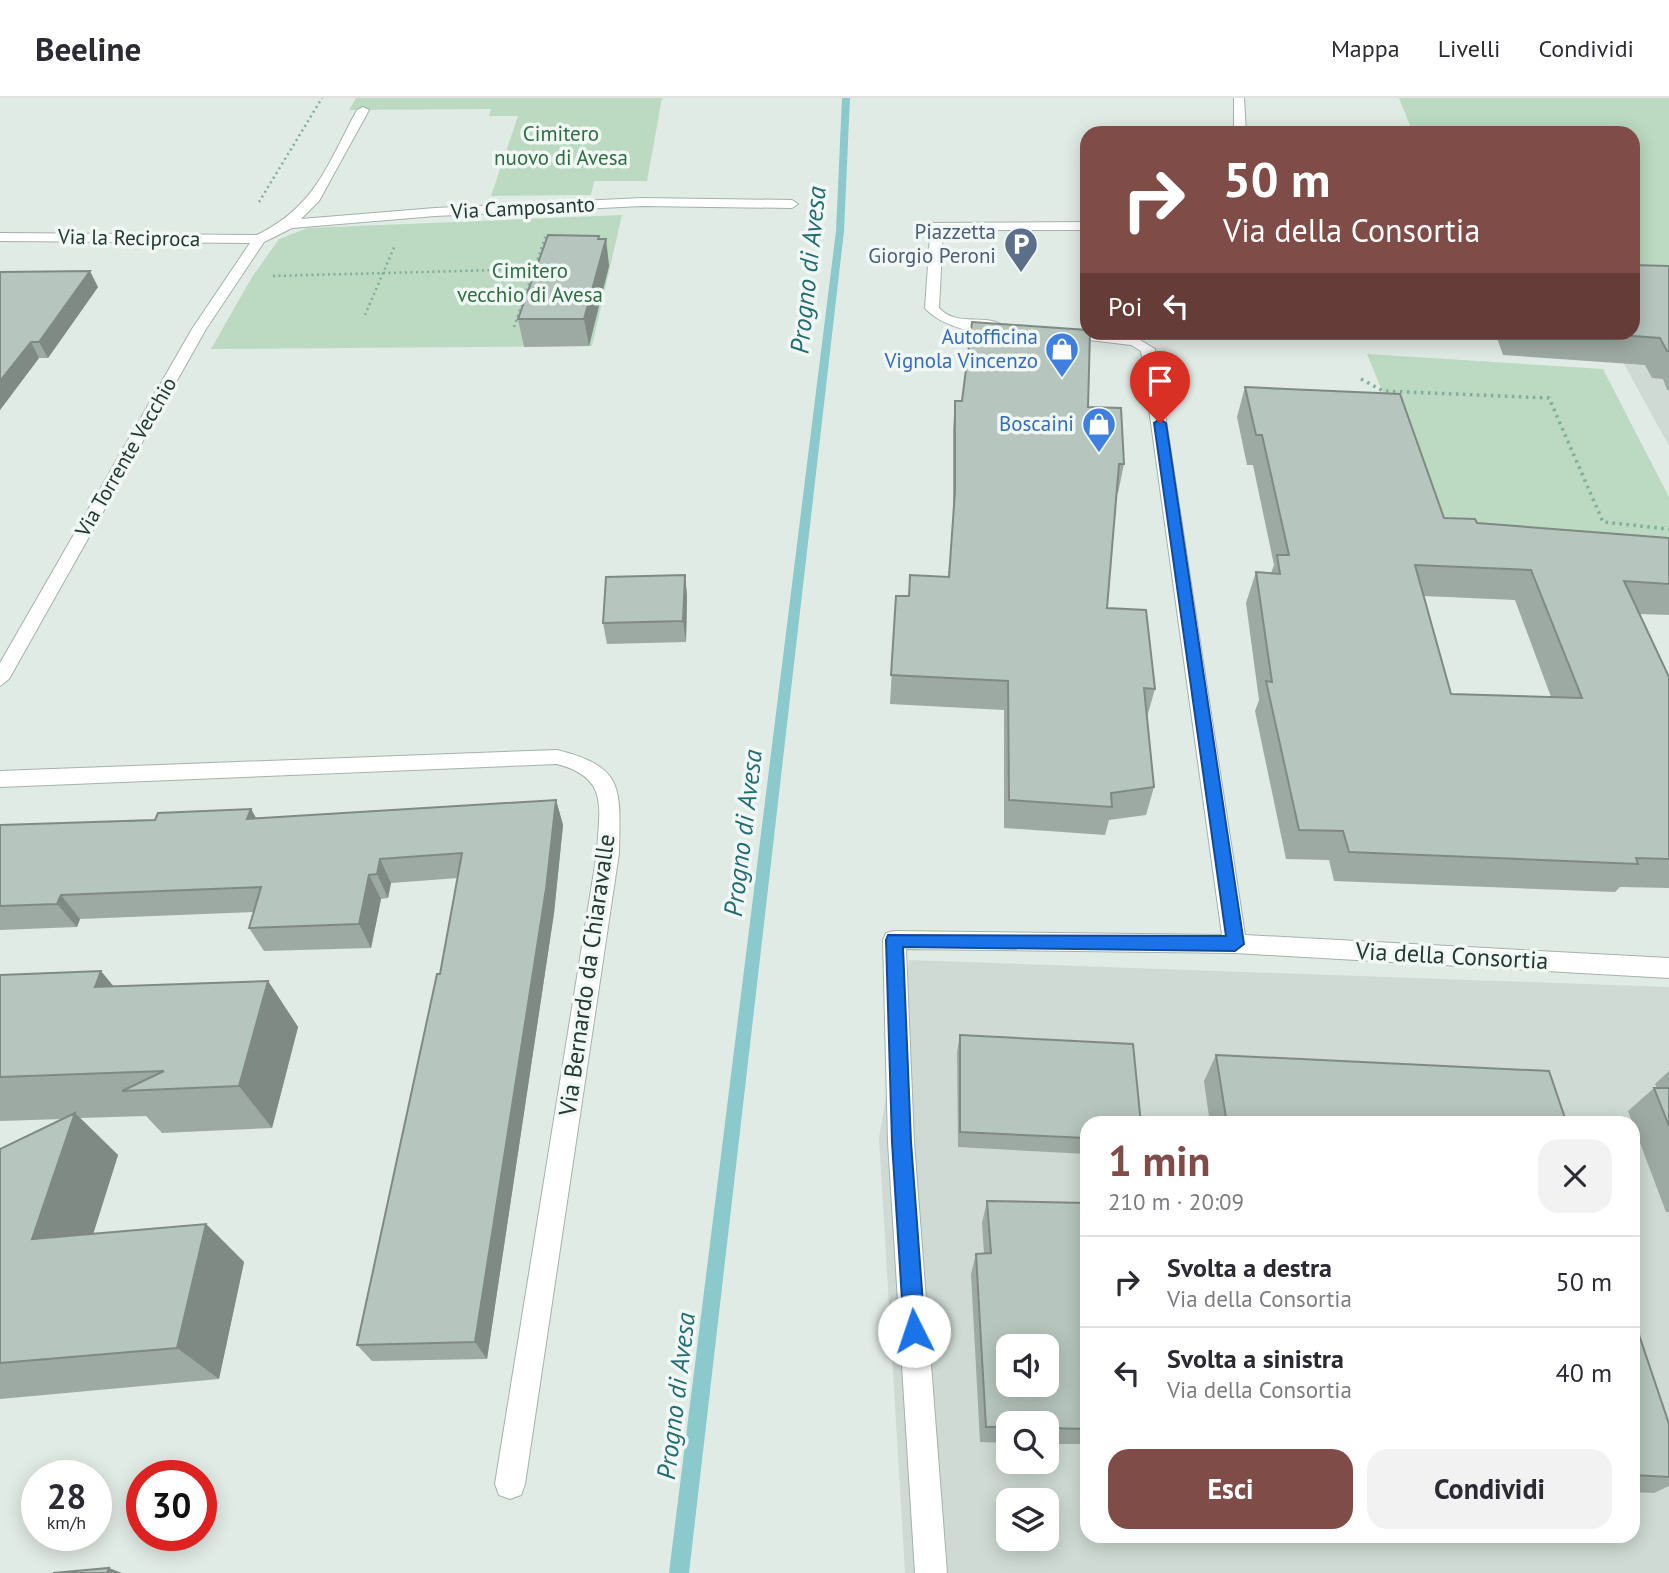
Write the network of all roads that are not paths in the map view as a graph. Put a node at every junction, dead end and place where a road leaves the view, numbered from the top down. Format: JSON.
{"nodes":[{"id":1,"x":1239,"y":98,"type":"edge"},
{"id":2,"x":363,"y":110,"type":"dead end"},
{"id":3,"x":1240,"y":126,"type":"edge"},
{"id":4,"x":792,"y":204,"type":"dead end"},
{"id":5,"x":289,"y":224,"type":"junction"},
{"id":6,"x":1080,"y":226,"type":"edge"},
{"id":7,"x":0,"y":237,"type":"edge"},
{"id":8,"x":259,"y":239,"type":"junction"},
{"id":9,"x":1020,"y":329,"type":"edge"},
{"id":10,"x":1047,"y":331,"type":"edge"},
{"id":11,"x":1080,"y":335,"type":"edge"},
{"id":12,"x":1126,"y":340,"type":"edge"},
{"id":13,"x":0,"y":679,"type":"edge"},
{"id":14,"x":0,"y":779,"type":"edge"},
{"id":15,"x":1235,"y":944,"type":"junction"},
{"id":16,"x":1669,"y":968,"type":"edge"},
{"id":17,"x":510,"y":1484,"type":"dead end"},
{"id":18,"x":931,"y":1573,"type":"edge"}],
"edges":[{"from":1,"to":3,"type":"street"},
{"from":2,"to":5,"type":"street"},
{"from":4,"to":5,"type":"street","name":"Via Camposanto"},
{"from":5,"to":8,"type":"street","name":"Via Camposanto"},
{"from":6,"to":9,"type":"street"},
{"from":7,"to":8,"type":"street","name":"Via la Reciproca"},
{"from":8,"to":13,"type":"street","name":"Via Torrente Vecchio"},
{"from":10,"to":11,"type":"street"},
{"from":12,"to":15,"type":"street"},
{"from":14,"to":17,"type":"street","name":"Via Bernardo da Chiaravalle"},
{"from":15,"to":16,"type":"street","name":"Via della Consortia"},
{"from":15,"to":18,"type":"street","name":"Via della Consortia"}]}
